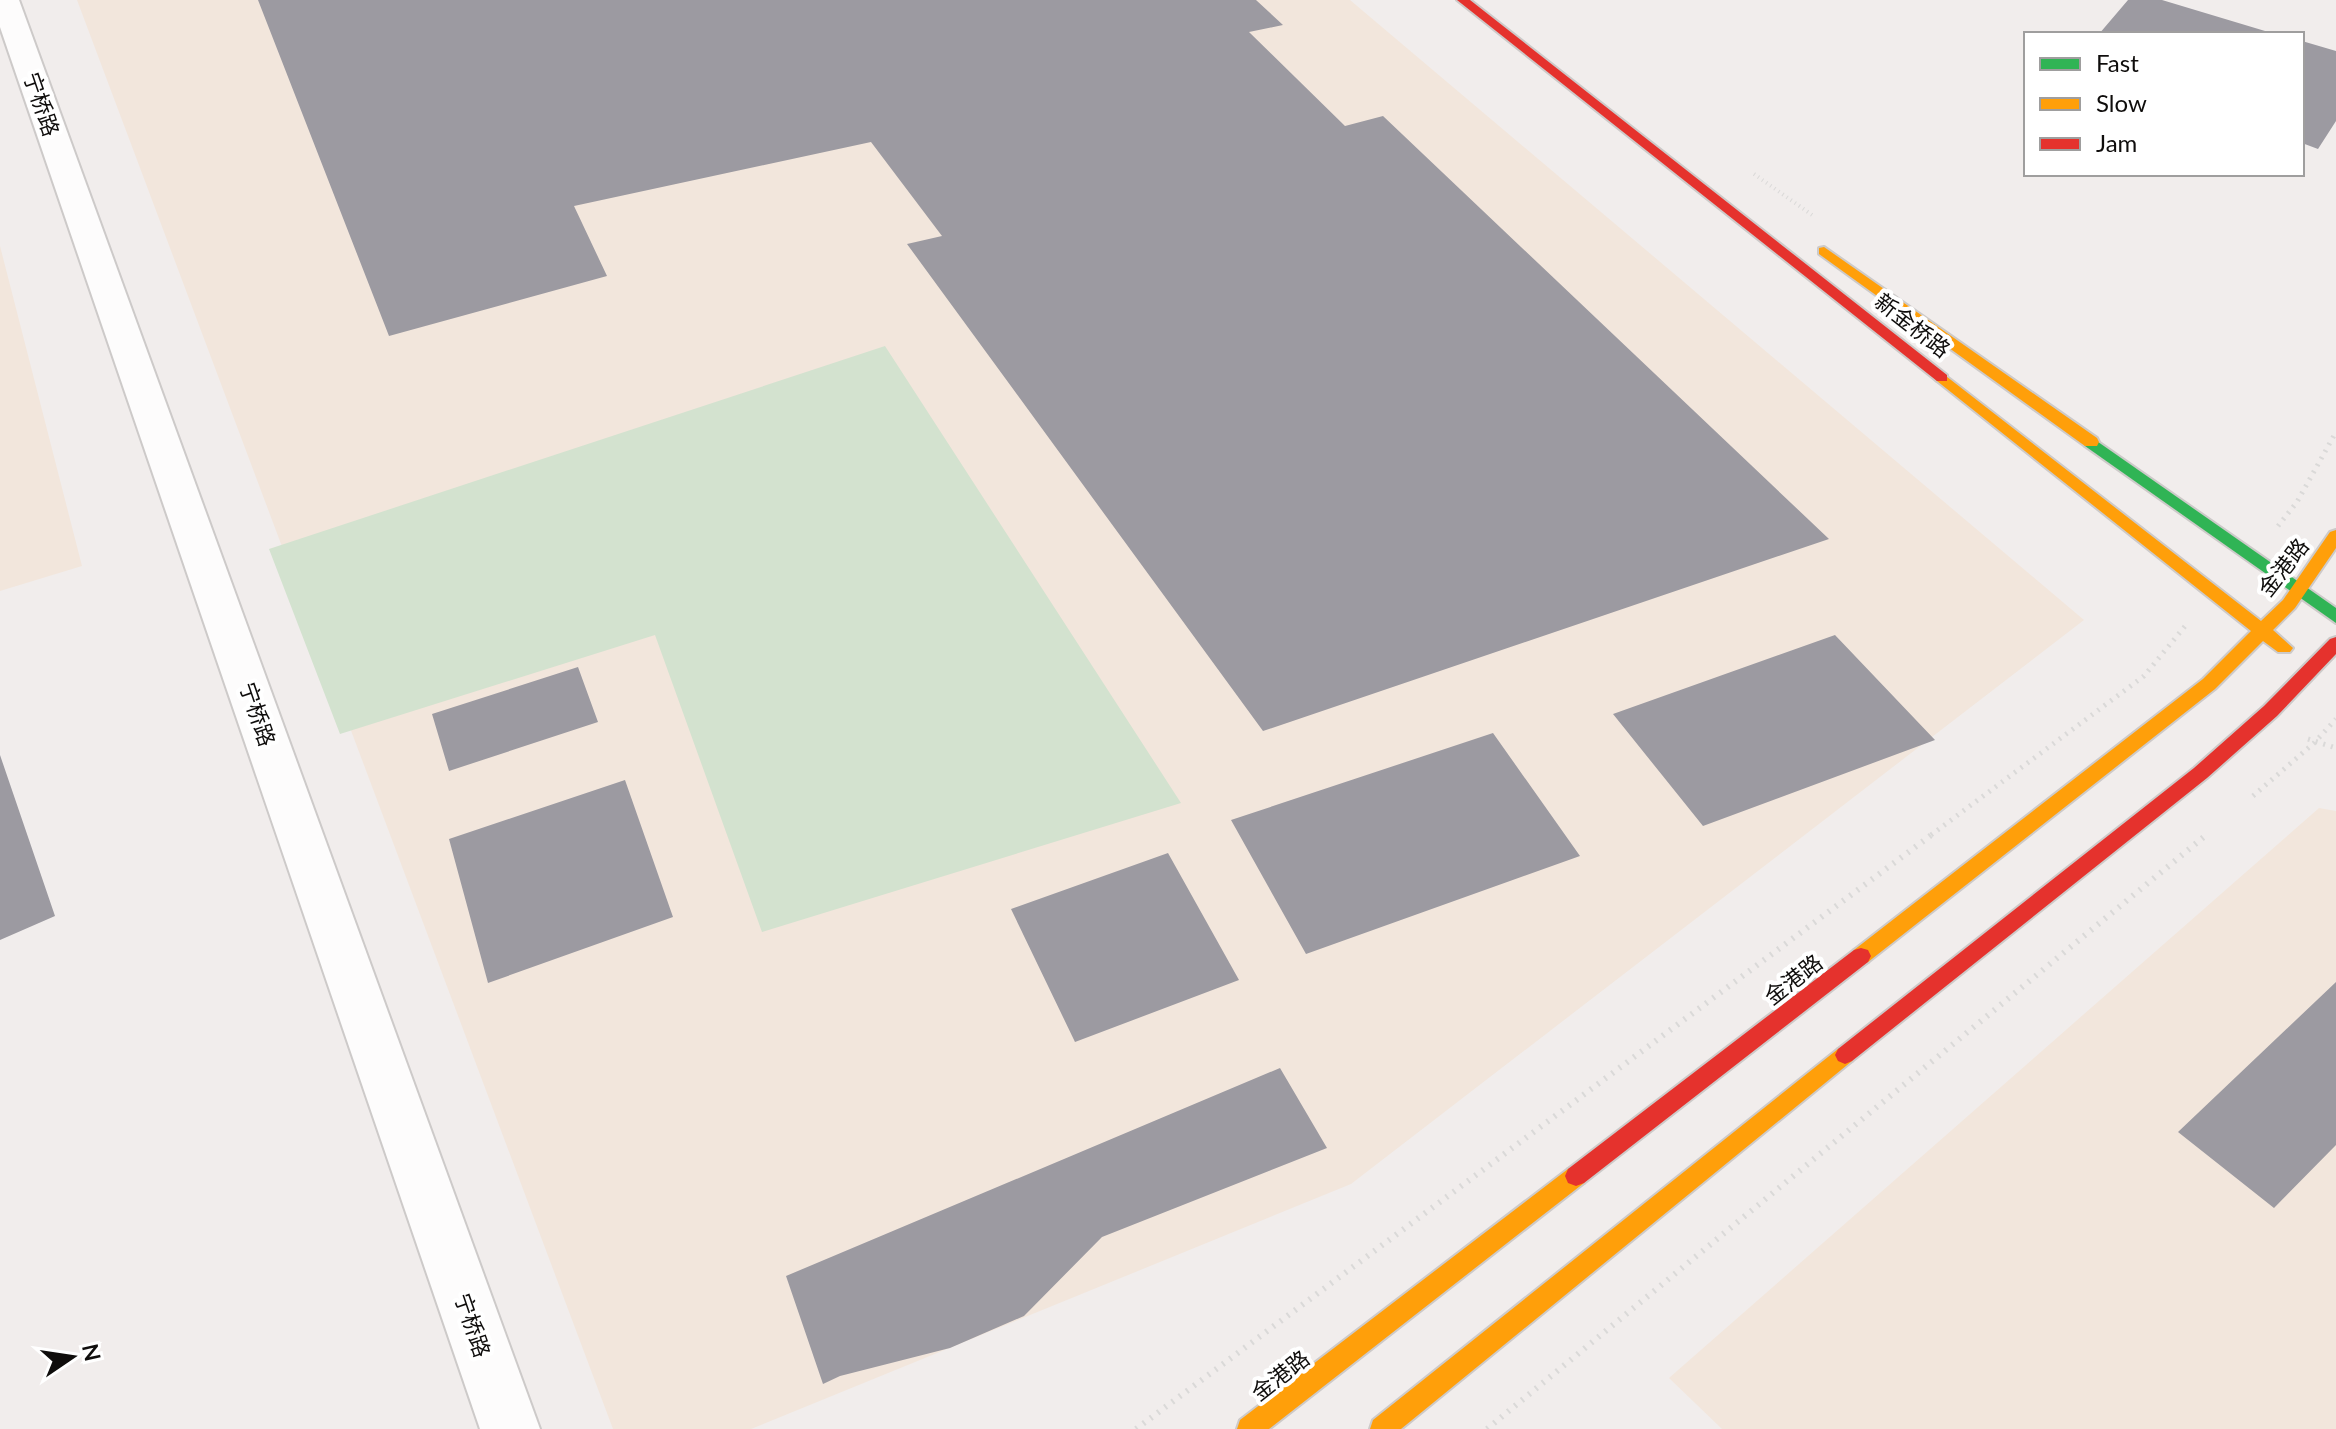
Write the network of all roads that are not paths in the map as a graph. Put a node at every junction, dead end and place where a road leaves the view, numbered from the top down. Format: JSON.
{"nodes":[{"id":1,"x":5,"y":0,"type":"edge"},
{"id":2,"x":1463,"y":0,"type":"edge"},
{"id":3,"x":1633,"y":110,"type":"dead end"},
{"id":4,"x":1695,"y":159,"type":"dead end"},
{"id":5,"x":1810,"y":241,"type":"dead end"},
{"id":6,"x":2336,"y":536,"type":"edge"},
{"id":7,"x":2297,"y":590,"type":"junction"},
{"id":8,"x":2336,"y":617,"type":"edge"},
{"id":9,"x":2262,"y":632,"type":"junction"},
{"id":10,"x":2336,"y":643,"type":"edge"},
{"id":11,"x":2320,"y":673,"type":"junction"},
{"id":12,"x":510,"y":1429,"type":"edge"},
{"id":13,"x":1249,"y":1429,"type":"edge"},
{"id":14,"x":1382,"y":1429,"type":"edge"}],
"edges":[{"from":1,"to":12,"type":"street","name":"宁桥路"},
{"from":2,"to":9,"type":"street","name":"新金桥路"},
{"from":3,"to":4,"type":"street"},
{"from":5,"to":7,"type":"street","name":"新金桥路"},
{"from":6,"to":7,"type":"street","name":"金港路"},
{"from":7,"to":8,"type":"street","name":"新金桥路"},
{"from":7,"to":9,"type":"street","name":"金港路"},
{"from":9,"to":11,"type":"street","name":"新金桥路"},
{"from":9,"to":13,"type":"street","name":"金港路"},
{"from":10,"to":11,"type":"street"},
{"from":11,"to":14,"type":"street"}]}
